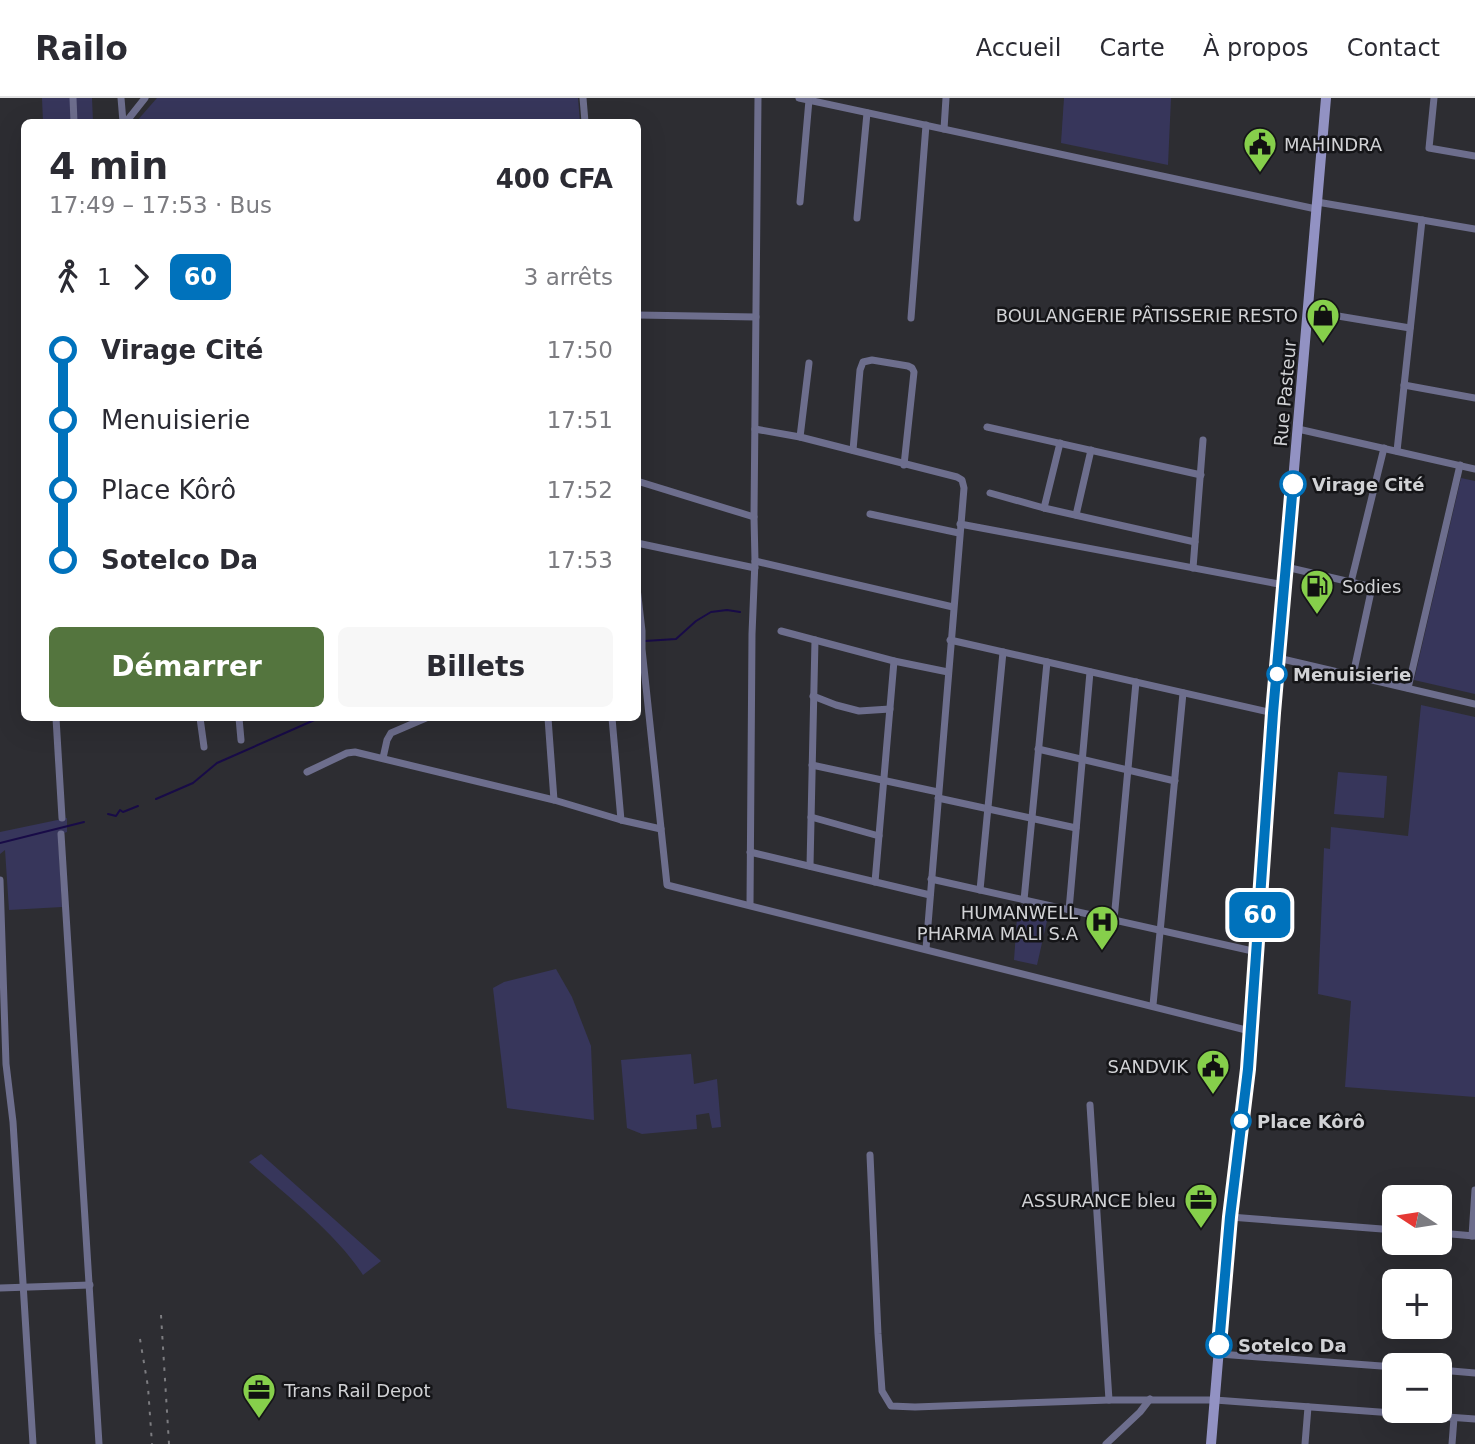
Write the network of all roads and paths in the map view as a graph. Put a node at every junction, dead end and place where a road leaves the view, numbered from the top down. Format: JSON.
{"nodes":[{"id":1,"x":73,"y":98,"type":"edge"},
{"id":2,"x":121,"y":98,"type":"edge"},
{"id":3,"x":145,"y":98,"type":"edge"},
{"id":4,"x":583,"y":98,"type":"edge"},
{"id":5,"x":758,"y":98,"type":"edge"},
{"id":6,"x":799,"y":98,"type":"edge"},
{"id":7,"x":946,"y":98,"type":"edge"},
{"id":8,"x":1326,"y":98,"type":"edge"},
{"id":9,"x":1434,"y":98,"type":"edge"},
{"id":10,"x":809,"y":100,"type":"junction"},
{"id":11,"x":820,"y":100,"type":"edge"},
{"id":12,"x":867,"y":113,"type":"junction"},
{"id":13,"x":74,"y":119,"type":"edge"},
{"id":14,"x":124,"y":119,"type":"edge"},
{"id":15,"x":127,"y":119,"type":"edge"},
{"id":16,"x":585,"y":119,"type":"edge"},
{"id":17,"x":926,"y":125,"type":"junction"},
{"id":18,"x":944,"y":129,"type":"junction"},
{"id":19,"x":1475,"y":156,"type":"edge"},
{"id":20,"x":800,"y":202,"type":"dead end"},
{"id":21,"x":1317,"y":205,"type":"junction"},
{"id":22,"x":858,"y":218,"type":"dead end"},
{"id":23,"x":1422,"y":220,"type":"junction"},
{"id":24,"x":1475,"y":229,"type":"edge"},
{"id":25,"x":1308,"y":310,"type":"junction"},
{"id":26,"x":641,"y":314,"type":"edge"},
{"id":27,"x":756,"y":317,"type":"junction"},
{"id":28,"x":911,"y":318,"type":"dead end"},
{"id":29,"x":1410,"y":328,"type":"junction"},
{"id":30,"x":809,"y":363,"type":"dead end"},
{"id":31,"x":1404,"y":386,"type":"junction"},
{"id":32,"x":1475,"y":398,"type":"edge"},
{"id":33,"x":987,"y":427,"type":"dead end"},
{"id":34,"x":755,"y":429,"type":"junction"},
{"id":35,"x":1298,"y":429,"type":"junction"},
{"id":36,"x":800,"y":437,"type":"junction"},
{"id":37,"x":1203,"y":440,"type":"dead end"},
{"id":38,"x":1060,"y":443,"type":"junction"},
{"id":39,"x":1384,"y":448,"type":"junction"},
{"id":40,"x":853,"y":450,"type":"junction"},
{"id":41,"x":1091,"y":450,"type":"junction"},
{"id":42,"x":1397,"y":451,"type":"junction"},
{"id":43,"x":904,"y":465,"type":"junction"},
{"id":44,"x":1460,"y":466,"type":"junction"},
{"id":45,"x":1475,"y":469,"type":"edge"},
{"id":46,"x":1201,"y":475,"type":"junction"},
{"id":47,"x":641,"y":482,"type":"edge"},
{"id":48,"x":990,"y":493,"type":"dead end"},
{"id":49,"x":1044,"y":508,"type":"junction"},
{"id":50,"x":870,"y":514,"type":"dead end"},
{"id":51,"x":1076,"y":515,"type":"junction"},
{"id":52,"x":754,"y":517,"type":"junction"},
{"id":53,"x":960,"y":528,"type":"junction"},
{"id":54,"x":1195,"y":542,"type":"junction"},
{"id":55,"x":641,"y":544,"type":"edge"},
{"id":56,"x":755,"y":564,"type":"junction"},
{"id":57,"x":1286,"y":567,"type":"junction"},
{"id":58,"x":1193,"y":568,"type":"junction"},
{"id":59,"x":1351,"y":582,"type":"junction"},
{"id":60,"x":1284,"y":584,"type":"junction"},
{"id":61,"x":953,"y":607,"type":"junction"},
{"id":62,"x":641,"y":622,"type":"edge"},
{"id":63,"x":781,"y":631,"type":"dead end"},
{"id":64,"x":815,"y":640,"type":"junction"},
{"id":65,"x":950,"y":640,"type":"junction"},
{"id":66,"x":1003,"y":652,"type":"junction"},
{"id":67,"x":1278,"y":658,"type":"junction"},
{"id":68,"x":894,"y":661,"type":"junction"},
{"id":69,"x":1047,"y":662,"type":"junction"},
{"id":70,"x":948,"y":672,"type":"junction"},
{"id":71,"x":1090,"y":672,"type":"junction"},
{"id":72,"x":1353,"y":675,"type":"junction"},
{"id":73,"x":1136,"y":682,"type":"junction"},
{"id":74,"x":1408,"y":688,"type":"junction"},
{"id":75,"x":646,"y":690,"type":"junction"},
{"id":76,"x":641,"y":691,"type":"edge"},
{"id":77,"x":1183,"y":693,"type":"junction"},
{"id":78,"x":813,"y":696,"type":"junction"},
{"id":79,"x":1475,"y":704,"type":"edge"},
{"id":80,"x":890,"y":709,"type":"junction"},
{"id":81,"x":1273,"y":713,"type":"junction"},
{"id":82,"x":56,"y":721,"type":"edge"},
{"id":83,"x":200,"y":721,"type":"edge"},
{"id":84,"x":239,"y":721,"type":"edge"},
{"id":85,"x":419,"y":721,"type":"edge"},
{"id":86,"x":548,"y":721,"type":"edge"},
{"id":87,"x":612,"y":721,"type":"edge"},
{"id":88,"x":241,"y":740,"type":"dead end"},
{"id":89,"x":204,"y":747,"type":"dead end"},
{"id":90,"x":1038,"y":749,"type":"junction"},
{"id":91,"x":383,"y":758,"type":"junction"},
{"id":92,"x":1082,"y":759,"type":"junction"},
{"id":93,"x":812,"y":765,"type":"junction"},
{"id":94,"x":1128,"y":769,"type":"junction"},
{"id":95,"x":307,"y":772,"type":"dead end"},
{"id":96,"x":884,"y":780,"type":"junction"},
{"id":97,"x":1175,"y":780,"type":"junction"},
{"id":98,"x":938,"y":795,"type":"junction"},
{"id":99,"x":554,"y":800,"type":"junction"},
{"id":100,"x":987,"y":808,"type":"junction"},
{"id":101,"x":811,"y":817,"type":"junction"},
{"id":102,"x":1031,"y":817,"type":"junction"},
{"id":103,"x":62,"y":818,"type":"dead end"},
{"id":104,"x":621,"y":820,"type":"junction"},
{"id":105,"x":1076,"y":828,"type":"junction"},
{"id":106,"x":661,"y":829,"type":"junction"},
{"id":107,"x":61,"y":834,"type":"dead end"},
{"id":108,"x":879,"y":836,"type":"junction"},
{"id":109,"x":750,"y":852,"type":"junction"},
{"id":110,"x":810,"y":866,"type":"junction"},
{"id":111,"x":931,"y":879,"type":"junction"},
{"id":112,"x":0,"y":880,"type":"edge"},
{"id":113,"x":875,"y":882,"type":"junction"},
{"id":114,"x":980,"y":890,"type":"junction"},
{"id":115,"x":930,"y":895,"type":"junction"},
{"id":116,"x":1024,"y":900,"type":"junction"},
{"id":117,"x":750,"y":905,"type":"junction"},
{"id":118,"x":1069,"y":910,"type":"junction"},
{"id":119,"x":1114,"y":920,"type":"junction"},
{"id":120,"x":1161,"y":930,"type":"junction"},
{"id":121,"x":926,"y":949,"type":"junction"},
{"id":122,"x":1257,"y":951,"type":"junction"},
{"id":123,"x":1153,"y":1005,"type":"junction"},
{"id":124,"x":1250,"y":1031,"type":"junction"},
{"id":125,"x":0,"y":1052,"type":"edge"},
{"id":126,"x":6,"y":1065,"type":"junction"},
{"id":127,"x":1090,"y":1105,"type":"dead end"},
{"id":128,"x":870,"y":1155,"type":"dead end"},
{"id":129,"x":1475,"y":1190,"type":"edge"},
{"id":130,"x":1230,"y":1217,"type":"junction"},
{"id":131,"x":1382,"y":1229,"type":"edge"},
{"id":132,"x":1452,"y":1234,"type":"edge"},
{"id":133,"x":1473,"y":1236,"type":"edge"},
{"id":134,"x":90,"y":1285,"type":"junction"},
{"id":135,"x":23,"y":1287,"type":"junction"},
{"id":136,"x":0,"y":1288,"type":"edge"},
{"id":137,"x":1219,"y":1354,"type":"junction"},
{"id":138,"x":1382,"y":1366,"type":"edge"},
{"id":139,"x":1452,"y":1371,"type":"edge"},
{"id":140,"x":1475,"y":1373,"type":"edge"},
{"id":141,"x":1150,"y":1399,"type":"junction"},
{"id":142,"x":1109,"y":1400,"type":"junction"},
{"id":143,"x":1214,"y":1400,"type":"junction"},
{"id":144,"x":1308,"y":1407,"type":"junction"},
{"id":145,"x":1454,"y":1418,"type":"junction"},
{"id":146,"x":1475,"y":1419,"type":"edge"},
{"id":147,"x":33,"y":1444,"type":"edge"},
{"id":148,"x":99,"y":1444,"type":"edge"},
{"id":149,"x":1106,"y":1444,"type":"edge"},
{"id":150,"x":1211,"y":1444,"type":"edge"},
{"id":151,"x":1305,"y":1444,"type":"edge"},
{"id":152,"x":1452,"y":1444,"type":"edge"}],
"edges":[{"from":1,"to":13,"type":"street"},
{"from":2,"to":14,"type":"street"},
{"from":3,"to":15,"type":"street"},
{"from":4,"to":16,"type":"street"},
{"from":5,"to":27,"type":"street"},
{"from":6,"to":10,"type":"street"},
{"from":7,"to":18,"type":"street"},
{"from":8,"to":21,"type":"main road","name":"Rue Pasteur"},
{"from":9,"to":19,"type":"street"},
{"from":10,"to":11,"type":"street"},
{"from":10,"to":20,"type":"street"},
{"from":11,"to":12,"type":"street"},
{"from":12,"to":17,"type":"street"},
{"from":12,"to":22,"type":"street"},
{"from":17,"to":18,"type":"street"},
{"from":17,"to":28,"type":"street"},
{"from":18,"to":21,"type":"street"},
{"from":21,"to":23,"type":"street"},
{"from":21,"to":25,"type":"main road","name":"Rue Pasteur"},
{"from":23,"to":24,"type":"street"},
{"from":23,"to":29,"type":"street"},
{"from":25,"to":29,"type":"street"},
{"from":25,"to":35,"type":"main road","name":"Rue Pasteur"},
{"from":26,"to":27,"type":"street"},
{"from":27,"to":34,"type":"street"},
{"from":29,"to":31,"type":"street"},
{"from":30,"to":36,"type":"street"},
{"from":31,"to":32,"type":"street"},
{"from":31,"to":42,"type":"street"},
{"from":33,"to":38,"type":"street"},
{"from":34,"to":36,"type":"street"},
{"from":34,"to":52,"type":"street"},
{"from":35,"to":39,"type":"street"},
{"from":35,"to":57,"type":"main road","name":"Rue Pasteur"},
{"from":36,"to":40,"type":"street"},
{"from":37,"to":46,"type":"street"},
{"from":38,"to":41,"type":"street"},
{"from":38,"to":49,"type":"street"},
{"from":39,"to":42,"type":"street"},
{"from":39,"to":59,"type":"street"},
{"from":40,"to":43,"type":"street"},
{"from":40,"to":43,"type":"street"},
{"from":41,"to":46,"type":"street"},
{"from":41,"to":51,"type":"street"},
{"from":42,"to":44,"type":"street"},
{"from":43,"to":53,"type":"street"},
{"from":44,"to":45,"type":"street"},
{"from":44,"to":74,"type":"street"},
{"from":46,"to":54,"type":"street"},
{"from":47,"to":52,"type":"street"},
{"from":48,"to":49,"type":"street"},
{"from":49,"to":51,"type":"street"},
{"from":50,"to":53,"type":"street"},
{"from":51,"to":54,"type":"street"},
{"from":52,"to":56,"type":"street"},
{"from":53,"to":58,"type":"street"},
{"from":53,"to":61,"type":"street"},
{"from":54,"to":58,"type":"street"},
{"from":55,"to":56,"type":"street"},
{"from":56,"to":61,"type":"street"},
{"from":56,"to":109,"type":"street"},
{"from":57,"to":59,"type":"street"},
{"from":57,"to":60,"type":"main road","name":"Rue Pasteur"},
{"from":58,"to":60,"type":"street"},
{"from":59,"to":72,"type":"street"},
{"from":60,"to":67,"type":"main road","name":"Rue Pasteur"},
{"from":61,"to":65,"type":"street"},
{"from":62,"to":75,"type":"street"},
{"from":63,"to":64,"type":"street"},
{"from":64,"to":68,"type":"street"},
{"from":64,"to":78,"type":"street"},
{"from":65,"to":66,"type":"street"},
{"from":65,"to":70,"type":"street"},
{"from":66,"to":69,"type":"street"},
{"from":66,"to":100,"type":"street"},
{"from":67,"to":72,"type":"street"},
{"from":67,"to":81,"type":"main road","name":"Rue Pasteur"},
{"from":68,"to":70,"type":"street"},
{"from":68,"to":80,"type":"street"},
{"from":69,"to":71,"type":"street"},
{"from":69,"to":90,"type":"street"},
{"from":70,"to":98,"type":"street"},
{"from":71,"to":73,"type":"street"},
{"from":71,"to":92,"type":"street"},
{"from":72,"to":74,"type":"street"},
{"from":73,"to":77,"type":"street"},
{"from":73,"to":94,"type":"street"},
{"from":74,"to":79,"type":"street"},
{"from":75,"to":76,"type":"street"},
{"from":75,"to":106,"type":"street"},
{"from":77,"to":81,"type":"street"},
{"from":77,"to":97,"type":"street"},
{"from":78,"to":80,"type":"street"},
{"from":78,"to":93,"type":"street"},
{"from":80,"to":96,"type":"street"},
{"from":81,"to":122,"type":"main road","name":"Rue Pasteur"},
{"from":82,"to":103,"type":"street"},
{"from":83,"to":89,"type":"street"},
{"from":84,"to":88,"type":"street"},
{"from":85,"to":91,"type":"street"},
{"from":86,"to":99,"type":"street"},
{"from":87,"to":104,"type":"street"},
{"from":90,"to":92,"type":"street"},
{"from":90,"to":102,"type":"street"},
{"from":91,"to":95,"type":"street"},
{"from":91,"to":99,"type":"street"},
{"from":92,"to":94,"type":"street"},
{"from":92,"to":105,"type":"street"},
{"from":93,"to":96,"type":"street"},
{"from":93,"to":101,"type":"street"},
{"from":94,"to":97,"type":"street"},
{"from":94,"to":119,"type":"street"},
{"from":96,"to":98,"type":"street"},
{"from":96,"to":108,"type":"street"},
{"from":97,"to":120,"type":"street"},
{"from":98,"to":100,"type":"street"},
{"from":98,"to":111,"type":"street"},
{"from":99,"to":104,"type":"street"},
{"from":100,"to":102,"type":"street"},
{"from":100,"to":114,"type":"street"},
{"from":101,"to":108,"type":"street"},
{"from":101,"to":110,"type":"street"},
{"from":102,"to":105,"type":"street"},
{"from":102,"to":116,"type":"street"},
{"from":104,"to":106,"type":"street"},
{"from":105,"to":118,"type":"street"},
{"from":106,"to":117,"type":"street"},
{"from":107,"to":134,"type":"street"},
{"from":108,"to":113,"type":"street"},
{"from":109,"to":110,"type":"street"},
{"from":109,"to":117,"type":"street"},
{"from":110,"to":113,"type":"street"},
{"from":111,"to":114,"type":"street"},
{"from":111,"to":115,"type":"street"},
{"from":112,"to":126,"type":"street"},
{"from":113,"to":115,"type":"street"},
{"from":114,"to":116,"type":"street"},
{"from":115,"to":121,"type":"street"},
{"from":116,"to":118,"type":"street"},
{"from":117,"to":121,"type":"street"},
{"from":118,"to":119,"type":"street"},
{"from":119,"to":120,"type":"street"},
{"from":120,"to":122,"type":"street"},
{"from":120,"to":123,"type":"street"},
{"from":121,"to":123,"type":"street"},
{"from":122,"to":124,"type":"main road","name":"Rue Pasteur"},
{"from":123,"to":124,"type":"street"},
{"from":124,"to":130,"type":"main road","name":"Rue Pasteur"},
{"from":125,"to":126,"type":"street"},
{"from":126,"to":135,"type":"street"},
{"from":127,"to":142,"type":"street"},
{"from":128,"to":142,"type":"street"},
{"from":129,"to":133,"type":"street"},
{"from":130,"to":131,"type":"street"},
{"from":130,"to":137,"type":"main road","name":"Rue Pasteur"},
{"from":132,"to":133,"type":"street"},
{"from":134,"to":135,"type":"street"},
{"from":134,"to":148,"type":"street"},
{"from":135,"to":136,"type":"street"},
{"from":135,"to":147,"type":"street"},
{"from":137,"to":138,"type":"street"},
{"from":137,"to":143,"type":"main road","name":"Rue Pasteur"},
{"from":139,"to":140,"type":"street"},
{"from":141,"to":142,"type":"street"},
{"from":141,"to":143,"type":"street"},
{"from":141,"to":149,"type":"street"},
{"from":143,"to":144,"type":"street"},
{"from":143,"to":150,"type":"main road","name":"Rue Pasteur"},
{"from":144,"to":145,"type":"street"},
{"from":144,"to":151,"type":"street"},
{"from":145,"to":146,"type":"street"},
{"from":145,"to":152,"type":"street"}]}
